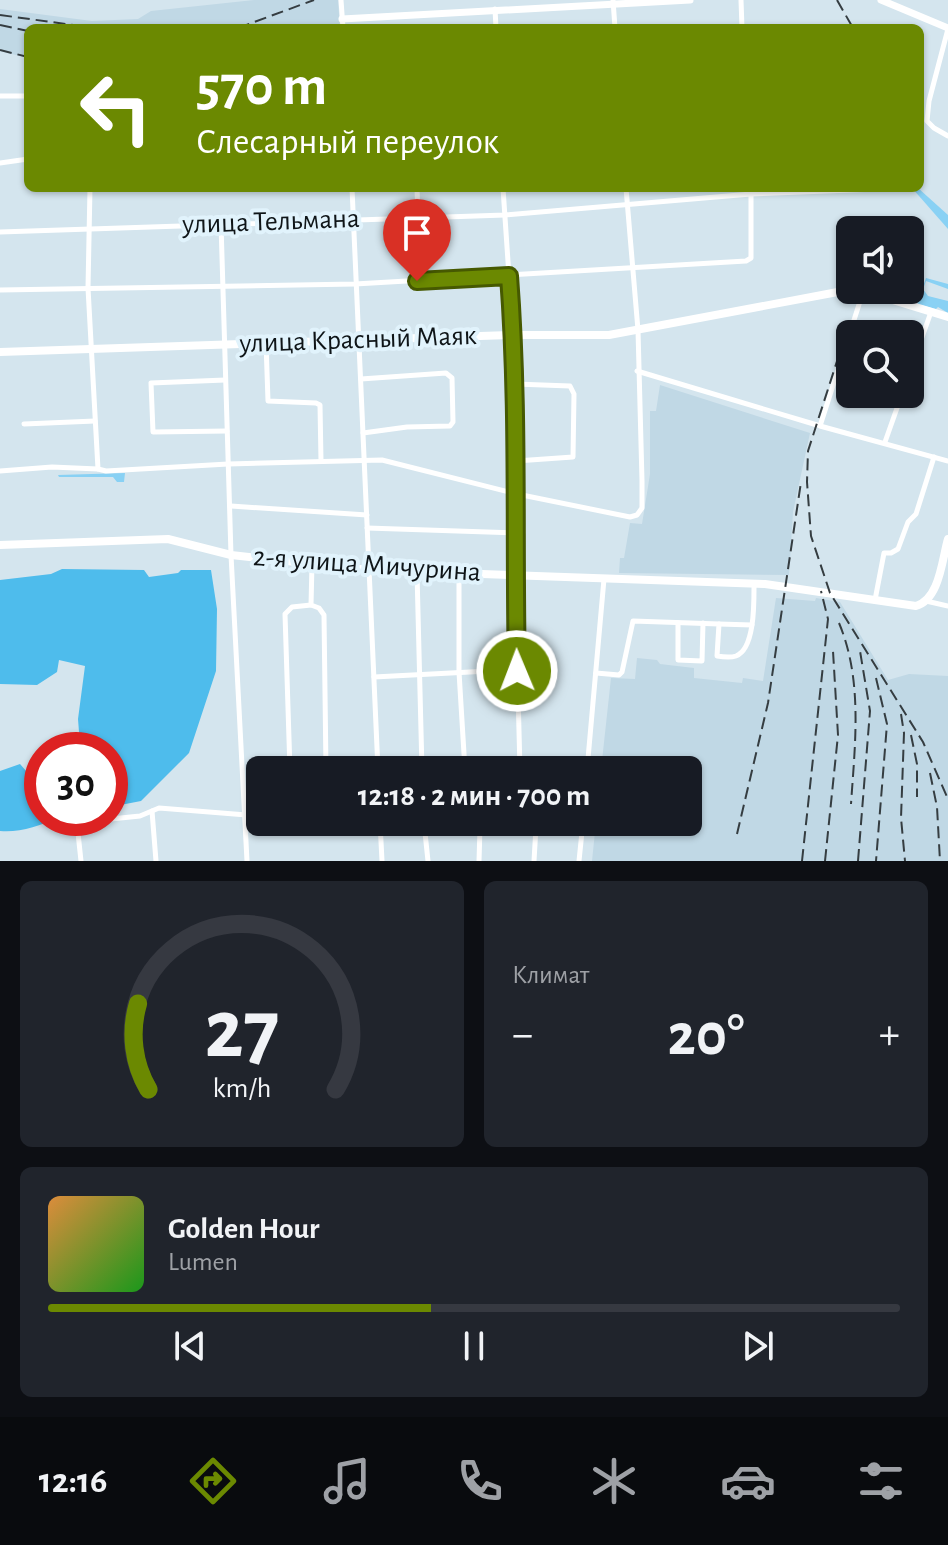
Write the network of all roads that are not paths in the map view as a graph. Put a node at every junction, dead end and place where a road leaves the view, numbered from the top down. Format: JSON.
{"nodes":[{"id":1,"x":341,"y":0,"type":"edge"},
{"id":2,"x":690,"y":0,"type":"edge"},
{"id":3,"x":741,"y":0,"type":"edge"},
{"id":4,"x":881,"y":0,"type":"edge"},
{"id":5,"x":613,"y":2,"type":"edge"},
{"id":6,"x":495,"y":9,"type":"junction"},
{"id":7,"x":343,"y":24,"type":"edge"},
{"id":8,"x":496,"y":24,"type":"edge"},
{"id":9,"x":615,"y":24,"type":"edge"},
{"id":10,"x":742,"y":24,"type":"edge"},
{"id":11,"x":948,"y":28,"type":"edge"},
{"id":12,"x":0,"y":96,"type":"edge"},
{"id":13,"x":24,"y":96,"type":"edge"},
{"id":14,"x":948,"y":136,"type":"edge"},
{"id":15,"x":24,"y":160,"type":"edge"},
{"id":16,"x":0,"y":163,"type":"edge"},
{"id":17,"x":90,"y":192,"type":"edge"},
{"id":18,"x":352,"y":192,"type":"edge"},
{"id":19,"x":417,"y":192,"type":"edge"},
{"id":20,"x":503,"y":192,"type":"edge"},
{"id":21,"x":626,"y":192,"type":"edge"},
{"id":22,"x":742,"y":192,"type":"edge"},
{"id":23,"x":751,"y":192,"type":"edge"},
{"id":24,"x":627,"y":205,"type":"junction"},
{"id":25,"x":505,"y":215,"type":"junction"},
{"id":26,"x":418,"y":218,"type":"junction"},
{"id":27,"x":354,"y":220,"type":"junction"},
{"id":28,"x":221,"y":224,"type":"junction"},
{"id":29,"x":90,"y":228,"type":"junction"},
{"id":30,"x":0,"y":232,"type":"edge"},
{"id":31,"x":632,"y":268,"type":"junction"},
{"id":32,"x":509,"y":276,"type":"junction"},
{"id":33,"x":221,"y":284,"type":"junction"},
{"id":34,"x":355,"y":284,"type":"junction"},
{"id":35,"x":88,"y":288,"type":"junction"},
{"id":36,"x":0,"y":290,"type":"edge"},
{"id":37,"x":836,"y":292,"type":"edge"},
{"id":38,"x":859,"y":304,"type":"edge"},
{"id":39,"x":906,"y":304,"type":"edge"},
{"id":40,"x":931,"y":311,"type":"junction"},
{"id":41,"x":948,"y":317,"type":"edge"},
{"id":42,"x":638,"y":330,"type":"junction"},
{"id":43,"x":924,"y":331,"type":"edge"},
{"id":44,"x":513,"y":335,"type":"junction"},
{"id":45,"x":359,"y":341,"type":"junction"},
{"id":46,"x":266,"y":343,"type":"junction"},
{"id":47,"x":225,"y":344,"type":"junction"},
{"id":48,"x":92,"y":349,"type":"junction"},
{"id":49,"x":0,"y":352,"type":"edge"},
{"id":50,"x":637,"y":371,"type":"junction"},
{"id":51,"x":361,"y":379,"type":"junction"},
{"id":52,"x":225,"y":380,"type":"junction"},
{"id":53,"x":515,"y":384,"type":"junction"},
{"id":54,"x":897,"y":408,"type":"edge"},
{"id":55,"x":95,"y":421,"type":"junction"},
{"id":56,"x":24,"y":424,"type":"dead end"},
{"id":57,"x":818,"y":425,"type":"junction"},
{"id":58,"x":227,"y":431,"type":"junction"},
{"id":59,"x":363,"y":433,"type":"junction"},
{"id":60,"x":885,"y":442,"type":"junction"},
{"id":61,"x":934,"y":457,"type":"junction"},
{"id":62,"x":364,"y":459,"type":"junction"},
{"id":63,"x":321,"y":461,"type":"junction"},
{"id":64,"x":516,"y":461,"type":"junction"},
{"id":65,"x":948,"y":461,"type":"edge"},
{"id":66,"x":228,"y":464,"type":"junction"},
{"id":67,"x":98,"y":469,"type":"junction"},
{"id":68,"x":0,"y":471,"type":"edge"},
{"id":69,"x":517,"y":494,"type":"junction"},
{"id":70,"x":231,"y":506,"type":"junction"},
{"id":71,"x":367,"y":515,"type":"junction"},
{"id":72,"x":367,"y":528,"type":"junction"},
{"id":73,"x":516,"y":533,"type":"junction"},
{"id":74,"x":948,"y":539,"type":"edge"},
{"id":75,"x":0,"y":545,"type":"edge"},
{"id":76,"x":231,"y":555,"type":"junction"},
{"id":77,"x":312,"y":564,"type":"junction"},
{"id":78,"x":369,"y":570,"type":"junction"},
{"id":79,"x":417,"y":573,"type":"junction"},
{"id":80,"x":459,"y":575,"type":"junction"},
{"id":81,"x":515,"y":575,"type":"junction"},
{"id":82,"x":604,"y":579,"type":"junction"},
{"id":83,"x":754,"y":584,"type":"junction"},
{"id":84,"x":874,"y":600,"type":"junction"},
{"id":85,"x":926,"y":601,"type":"junction"},
{"id":86,"x":311,"y":605,"type":"junction"},
{"id":87,"x":948,"y":606,"type":"edge"},
{"id":88,"x":678,"y":623,"type":"junction"},
{"id":89,"x":703,"y":623,"type":"junction"},
{"id":90,"x":719,"y":624,"type":"junction"},
{"id":91,"x":752,"y":625,"type":"junction"},
{"id":92,"x":489,"y":671,"type":"dead end"},
{"id":93,"x":459,"y":672,"type":"junction"},
{"id":94,"x":418,"y":673,"type":"junction"},
{"id":95,"x":596,"y":673,"type":"junction"},
{"id":96,"x":374,"y":677,"type":"junction"},
{"id":97,"x":290,"y":756,"type":"edge"},
{"id":98,"x":326,"y":756,"type":"edge"},
{"id":99,"x":377,"y":756,"type":"edge"},
{"id":100,"x":421,"y":756,"type":"edge"},
{"id":101,"x":464,"y":756,"type":"edge"},
{"id":102,"x":520,"y":756,"type":"edge"},
{"id":103,"x":588,"y":756,"type":"edge"},
{"id":104,"x":152,"y":811,"type":"junction"},
{"id":105,"x":246,"y":815,"type":"joint"},
{"id":106,"x":246,"y":836,"type":"edge"},
{"id":107,"x":381,"y":836,"type":"edge"},
{"id":108,"x":425,"y":836,"type":"edge"},
{"id":109,"x":480,"y":836,"type":"edge"},
{"id":110,"x":535,"y":836,"type":"edge"},
{"id":111,"x":581,"y":836,"type":"edge"},
{"id":112,"x":81,"y":861,"type":"edge"},
{"id":113,"x":156,"y":861,"type":"edge"},
{"id":114,"x":247,"y":861,"type":"edge"},
{"id":115,"x":382,"y":861,"type":"edge"},
{"id":116,"x":428,"y":861,"type":"edge"},
{"id":117,"x":479,"y":861,"type":"edge"},
{"id":118,"x":534,"y":861,"type":"edge"},
{"id":119,"x":579,"y":861,"type":"edge"}],
"edges":[{"from":1,"to":7,"type":"street"},
{"from":2,"to":5,"type":"street"},
{"from":3,"to":10,"type":"street"},
{"from":4,"to":11,"type":"street"},
{"from":5,"to":6,"type":"street"},
{"from":5,"to":9,"type":"street"},
{"from":6,"to":7,"type":"street"},
{"from":6,"to":8,"type":"street"},
{"from":11,"to":14,"type":"street"},
{"from":12,"to":13,"type":"street"},
{"from":15,"to":16,"type":"street"},
{"from":17,"to":29,"type":"street"},
{"from":18,"to":27,"type":"street"},
{"from":19,"to":26,"type":"street"},
{"from":20,"to":25,"type":"street"},
{"from":21,"to":24,"type":"street"},
{"from":22,"to":24,"type":"street","name":"улица Тельмана"},
{"from":23,"to":31,"type":"street"},
{"from":24,"to":25,"type":"street","name":"улица Тельмана"},
{"from":24,"to":31,"type":"street"},
{"from":25,"to":26,"type":"street","name":"улица Тельмана"},
{"from":25,"to":32,"type":"street"},
{"from":26,"to":27,"type":"street","name":"улица Тельмана"},
{"from":27,"to":28,"type":"street","name":"улица Тельмана"},
{"from":27,"to":34,"type":"street"},
{"from":28,"to":29,"type":"street","name":"улица Тельмана"},
{"from":28,"to":33,"type":"street"},
{"from":29,"to":30,"type":"street","name":"улица Тельмана"},
{"from":29,"to":35,"type":"street"},
{"from":31,"to":32,"type":"street"},
{"from":31,"to":42,"type":"street"},
{"from":32,"to":34,"type":"street"},
{"from":32,"to":44,"type":"street"},
{"from":33,"to":34,"type":"street"},
{"from":33,"to":35,"type":"street"},
{"from":33,"to":47,"type":"street"},
{"from":34,"to":45,"type":"street"},
{"from":35,"to":36,"type":"street"},
{"from":35,"to":48,"type":"street"},
{"from":37,"to":42,"type":"main road","name":"улица Красный Маяк"},
{"from":38,"to":57,"type":"street"},
{"from":39,"to":40,"type":"main road","name":"улица Красный Маяк"},
{"from":40,"to":41,"type":"main road","name":"улица Красный Маяк"},
{"from":40,"to":43,"type":"street"},
{"from":42,"to":44,"type":"main road","name":"улица Красный Маяк"},
{"from":42,"to":50,"type":"street"},
{"from":44,"to":45,"type":"main road","name":"улица Красный Маяк"},
{"from":44,"to":53,"type":"street"},
{"from":45,"to":46,"type":"main road","name":"улица Красный Маяк"},
{"from":45,"to":51,"type":"street"},
{"from":46,"to":47,"type":"main road","name":"улица Красный Маяк"},
{"from":46,"to":63,"type":"street"},
{"from":47,"to":48,"type":"main road","name":"улица Красный Маяк"},
{"from":47,"to":52,"type":"street"},
{"from":48,"to":49,"type":"main road","name":"улица Красный Маяк"},
{"from":48,"to":55,"type":"street"},
{"from":50,"to":57,"type":"street"},
{"from":50,"to":69,"type":"street"},
{"from":51,"to":59,"type":"street"},
{"from":51,"to":59,"type":"street"},
{"from":52,"to":58,"type":"street"},
{"from":52,"to":58,"type":"street"},
{"from":53,"to":64,"type":"street"},
{"from":53,"to":64,"type":"street"},
{"from":54,"to":60,"type":"street"},
{"from":55,"to":56,"type":"street"},
{"from":55,"to":67,"type":"street"},
{"from":57,"to":60,"type":"street"},
{"from":58,"to":66,"type":"street"},
{"from":59,"to":62,"type":"street"},
{"from":60,"to":61,"type":"street"},
{"from":61,"to":65,"type":"street"},
{"from":61,"to":84,"type":"street"},
{"from":62,"to":63,"type":"street"},
{"from":62,"to":69,"type":"street"},
{"from":62,"to":71,"type":"street"},
{"from":63,"to":66,"type":"street"},
{"from":64,"to":69,"type":"street"},
{"from":66,"to":67,"type":"street"},
{"from":66,"to":70,"type":"street"},
{"from":67,"to":68,"type":"street"},
{"from":69,"to":73,"type":"street"},
{"from":70,"to":71,"type":"street"},
{"from":70,"to":76,"type":"street"},
{"from":71,"to":72,"type":"street"},
{"from":72,"to":73,"type":"street"},
{"from":72,"to":78,"type":"street"},
{"from":73,"to":81,"type":"street"},
{"from":74,"to":85,"type":"main road"},
{"from":75,"to":76,"type":"main road","name":"2-я улица Мичурина"},
{"from":76,"to":77,"type":"main road","name":"2-я улица Мичурина"},
{"from":76,"to":105,"type":"street"},
{"from":77,"to":78,"type":"main road","name":"2-я улица Мичурина"},
{"from":77,"to":86,"type":"street"},
{"from":78,"to":79,"type":"main road","name":"2-я улица Мичурина"},
{"from":78,"to":96,"type":"street"},
{"from":79,"to":80,"type":"main road","name":"2-я улица Мичурина"},
{"from":79,"to":94,"type":"street"},
{"from":80,"to":81,"type":"main road","name":"2-я улица Мичурина"},
{"from":80,"to":93,"type":"street"},
{"from":81,"to":82,"type":"main road","name":"2-я улица Мичурина"},
{"from":81,"to":102,"type":"street"},
{"from":82,"to":83,"type":"main road","name":"2-я улица Мичурина"},
{"from":82,"to":95,"type":"street"},
{"from":83,"to":84,"type":"main road","name":"2-я улица Мичурина"},
{"from":83,"to":91,"type":"street"},
{"from":84,"to":85,"type":"main road","name":"2-я улица Мичурина"},
{"from":85,"to":87,"type":"street"},
{"from":86,"to":97,"type":"street"},
{"from":86,"to":98,"type":"street"},
{"from":88,"to":89,"type":"street"},
{"from":88,"to":89,"type":"street"},
{"from":88,"to":95,"type":"street"},
{"from":89,"to":90,"type":"street"},
{"from":90,"to":91,"type":"street"},
{"from":90,"to":91,"type":"street"},
{"from":92,"to":93,"type":"street"},
{"from":93,"to":94,"type":"street"},
{"from":93,"to":101,"type":"street"},
{"from":94,"to":96,"type":"street"},
{"from":94,"to":100,"type":"street"},
{"from":95,"to":103,"type":"street"},
{"from":96,"to":99,"type":"street"},
{"from":104,"to":105,"type":"street"},
{"from":104,"to":112,"type":"street"},
{"from":104,"to":113,"type":"street"},
{"from":106,"to":114,"type":"street"},
{"from":107,"to":115,"type":"street"},
{"from":108,"to":116,"type":"street"},
{"from":109,"to":117,"type":"street"},
{"from":110,"to":118,"type":"street"},
{"from":111,"to":119,"type":"street"}]}
